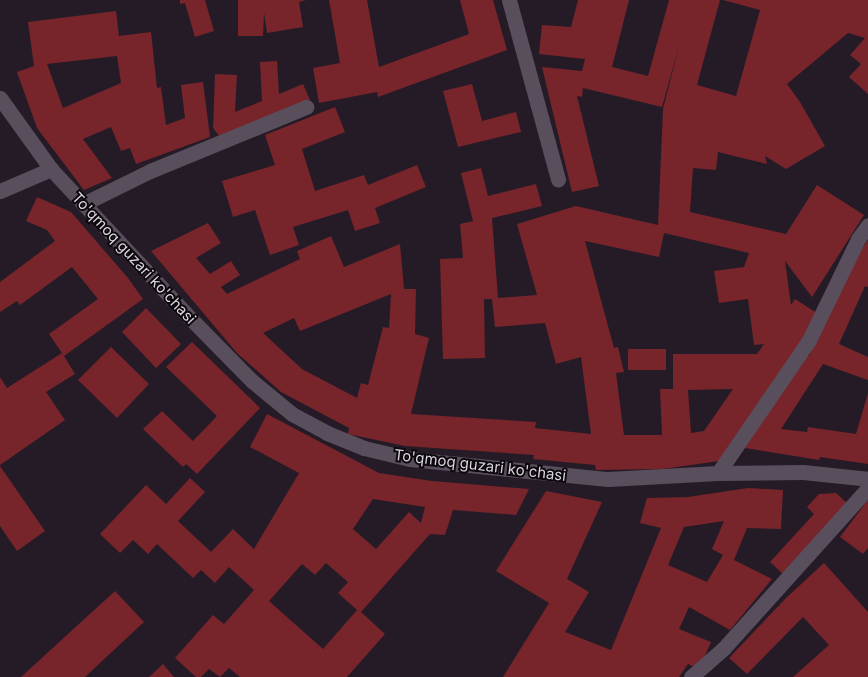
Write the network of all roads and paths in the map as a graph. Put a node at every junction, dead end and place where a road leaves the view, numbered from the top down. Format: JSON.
{"nodes":[{"id":1,"x":509,"y":0,"type":"edge"},
{"id":2,"x":0,"y":98,"type":"edge"},
{"id":3,"x":306,"y":107,"type":"dead end"},
{"id":4,"x":52,"y":169,"type":"junction"},
{"id":5,"x":558,"y":179,"type":"dead end"},
{"id":6,"x":0,"y":191,"type":"edge"},
{"id":7,"x":83,"y":204,"type":"junction"},
{"id":8,"x":868,"y":225,"type":"edge"},
{"id":9,"x":718,"y":473,"type":"junction"},
{"id":10,"x":868,"y":479,"type":"edge"},
{"id":11,"x":868,"y":488,"type":"edge"},
{"id":12,"x":691,"y":677,"type":"edge"}],
"edges":[{"from":1,"to":5,"type":"street"},
{"from":2,"to":4,"type":"street","name":"To'qmoq guzari ko'chasi"},
{"from":3,"to":7,"type":"street"},
{"from":4,"to":6,"type":"street"},
{"from":4,"to":7,"type":"street","name":"To'qmoq guzari ko'chasi"},
{"from":7,"to":9,"type":"street","name":"To'qmoq guzari ko'chasi"},
{"from":8,"to":9,"type":"street"},
{"from":9,"to":10,"type":"street","name":"To'qmoq guzari ko'chasi"},
{"from":11,"to":12,"type":"street"}]}
